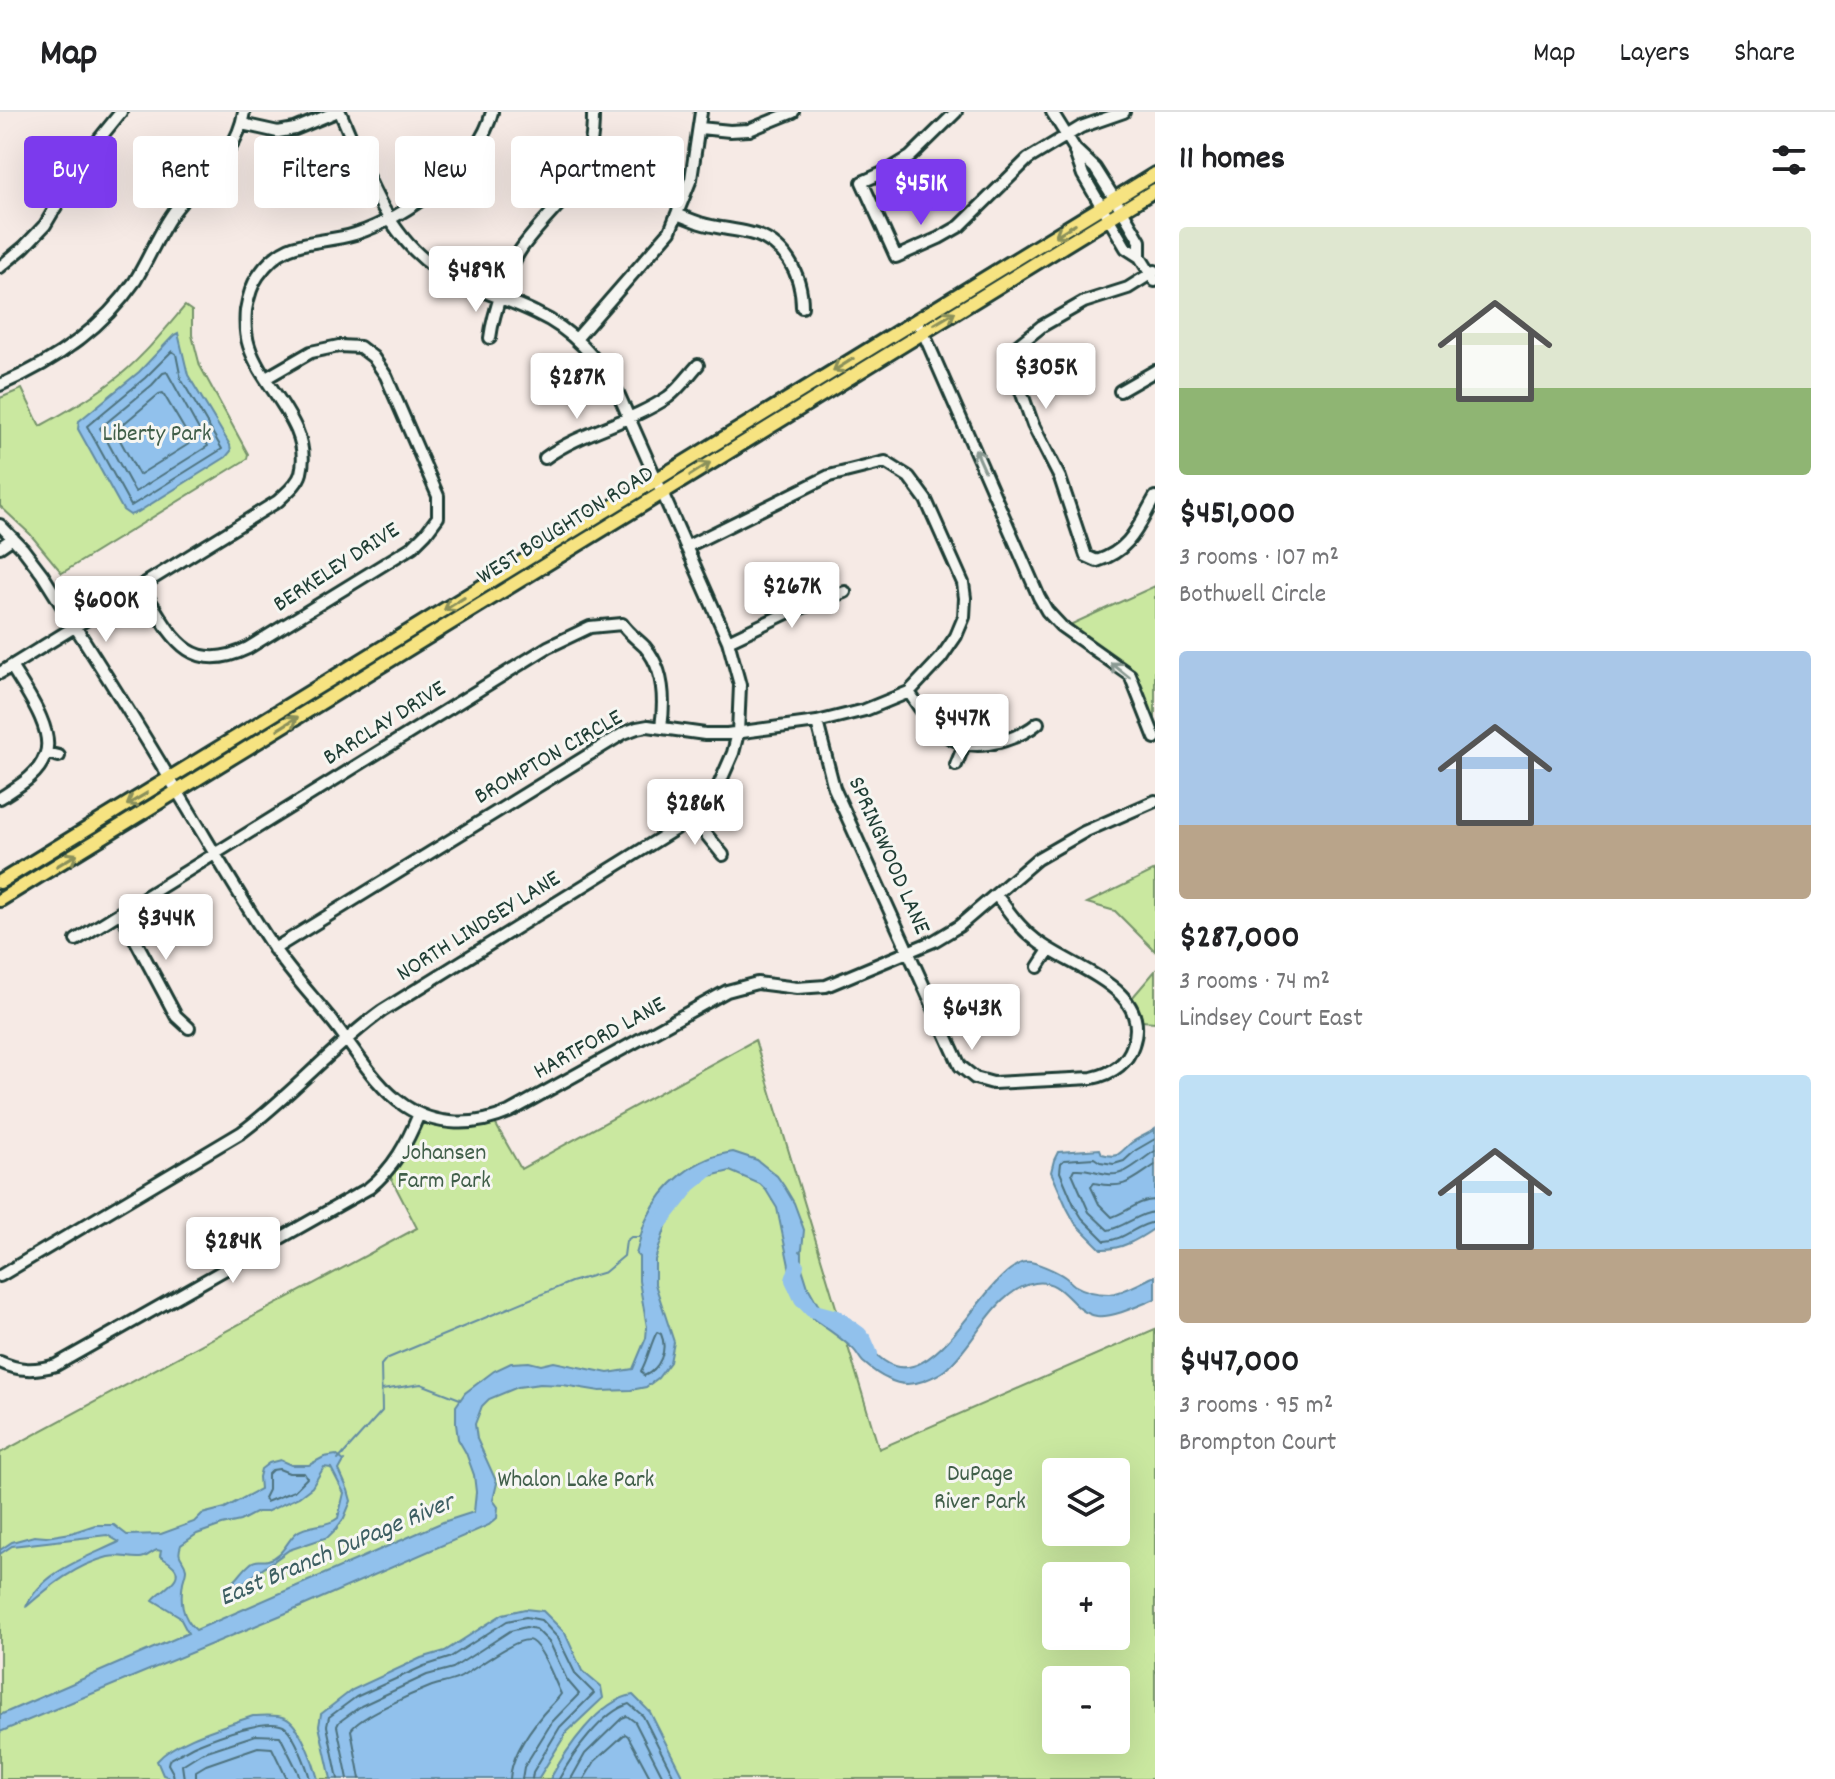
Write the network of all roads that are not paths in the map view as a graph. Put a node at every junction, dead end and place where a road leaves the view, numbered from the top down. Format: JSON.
{"nodes":[{"id":1,"x":121,"y":112,"type":"edge"},
{"id":2,"x":244,"y":112,"type":"edge"},
{"id":3,"x":338,"y":112,"type":"edge"},
{"id":4,"x":492,"y":112,"type":"edge"},
{"id":5,"x":593,"y":112,"type":"edge"},
{"id":6,"x":701,"y":112,"type":"edge"},
{"id":7,"x":793,"y":112,"type":"edge"},
{"id":8,"x":956,"y":112,"type":"edge"},
{"id":9,"x":1052,"y":112,"type":"edge"},
{"id":10,"x":1124,"y":112,"type":"edge"},
{"id":11,"x":242,"y":124,"type":"junction"},
{"id":12,"x":700,"y":128,"type":"junction"},
{"id":13,"x":1066,"y":135,"type":"junction"},
{"id":14,"x":1075,"y":149,"type":"junction"},
{"id":15,"x":1155,"y":174,"type":"edge"},
{"id":16,"x":1155,"y":190,"type":"edge"},
{"id":17,"x":1118,"y":204,"type":"junction"},
{"id":18,"x":1105,"y":212,"type":"junction"},
{"id":19,"x":677,"y":214,"type":"junction"},
{"id":20,"x":389,"y":219,"type":"junction"},
{"id":21,"x":1140,"y":257,"type":"junction"},
{"id":22,"x":0,"y":267,"type":"edge"},
{"id":23,"x":1153,"y":275,"type":"edge"},
{"id":24,"x":500,"y":298,"type":"junction"},
{"id":25,"x":802,"y":307,"type":"dead end"},
{"id":26,"x":919,"y":326,"type":"junction"},
{"id":27,"x":490,"y":338,"type":"dead end"},
{"id":28,"x":576,"y":339,"type":"junction"},
{"id":29,"x":698,"y":365,"type":"dead end"},
{"id":30,"x":1155,"y":371,"type":"edge"},
{"id":31,"x":266,"y":378,"type":"junction"},
{"id":32,"x":0,"y":385,"type":"edge"},
{"id":33,"x":1120,"y":391,"type":"dead end"},
{"id":34,"x":628,"y":418,"type":"junction"},
{"id":35,"x":545,"y":458,"type":"dead end"},
{"id":36,"x":659,"y":486,"type":"junction"},
{"id":37,"x":1155,"y":497,"type":"edge"},
{"id":38,"x":0,"y":525,"type":"edge"},
{"id":39,"x":13,"y":538,"type":"junction"},
{"id":40,"x":0,"y":547,"type":"edge"},
{"id":41,"x":686,"y":547,"type":"junction"},
{"id":42,"x":141,"y":586,"type":"junction"},
{"id":43,"x":845,"y":592,"type":"dead end"},
{"id":44,"x":75,"y":627,"type":"junction"},
{"id":45,"x":728,"y":641,"type":"junction"},
{"id":46,"x":11,"y":666,"type":"junction"},
{"id":47,"x":0,"y":673,"type":"edge"},
{"id":48,"x":909,"y":692,"type":"junction"},
{"id":49,"x":817,"y":722,"type":"junction"},
{"id":50,"x":1038,"y":723,"type":"dead end"},
{"id":51,"x":661,"y":727,"type":"junction"},
{"id":52,"x":738,"y":733,"type":"junction"},
{"id":53,"x":1155,"y":738,"type":"edge"},
{"id":54,"x":964,"y":745,"type":"junction"},
{"id":55,"x":47,"y":753,"type":"junction"},
{"id":56,"x":59,"y":756,"type":"dead end"},
{"id":57,"x":956,"y":765,"type":"dead end"},
{"id":58,"x":170,"y":779,"type":"junction"},
{"id":59,"x":177,"y":791,"type":"junction"},
{"id":60,"x":0,"y":798,"type":"edge"},
{"id":61,"x":1155,"y":801,"type":"edge"},
{"id":62,"x":693,"y":818,"type":"junction"},
{"id":63,"x":215,"y":853,"type":"junction"},
{"id":64,"x":723,"y":855,"type":"dead end"},
{"id":65,"x":0,"y":882,"type":"edge"},
{"id":66,"x":996,"y":895,"type":"junction"},
{"id":67,"x":0,"y":900,"type":"edge"},
{"id":68,"x":121,"y":913,"type":"junction"},
{"id":69,"x":76,"y":940,"type":"dead end"},
{"id":70,"x":274,"y":949,"type":"junction"},
{"id":71,"x":1049,"y":950,"type":"junction"},
{"id":72,"x":908,"y":951,"type":"junction"},
{"id":73,"x":1038,"y":967,"type":"dead end"},
{"id":74,"x":189,"y":1028,"type":"dead end"},
{"id":75,"x":346,"y":1039,"type":"junction"},
{"id":76,"x":419,"y":1114,"type":"junction"},
{"id":77,"x":0,"y":1276,"type":"edge"},
{"id":78,"x":0,"y":1362,"type":"edge"}],
"edges":[{"from":1,"to":22,"type":"street"},
{"from":2,"to":11,"type":"street"},
{"from":3,"to":11,"type":"street"},
{"from":3,"to":20,"type":"street","name":"NORTH LINDSEY LANE"},
{"from":4,"to":20,"type":"street"},
{"from":5,"to":24,"type":"street"},
{"from":6,"to":12,"type":"street"},
{"from":7,"to":12,"type":"street"},
{"from":8,"to":13,"type":"street"},
{"from":9,"to":13,"type":"street"},
{"from":10,"to":13,"type":"street"},
{"from":11,"to":32,"type":"street"},
{"from":12,"to":19,"type":"street"},
{"from":13,"to":14,"type":"street"},
{"from":14,"to":17,"type":"street"},
{"from":14,"to":18,"type":"street"},
{"from":15,"to":17,"type":"main road","name":"WEST BOUGHTON ROAD"},
{"from":16,"to":17,"type":"main road","name":"WEST BOUGHTON ROAD"},
{"from":17,"to":18,"type":"main road","name":"WEST BOUGHTON ROAD"},
{"from":17,"to":21,"type":"street"},
{"from":18,"to":21,"type":"street"},
{"from":18,"to":26,"type":"main road","name":"WEST BOUGHTON ROAD"},
{"from":19,"to":25,"type":"street"},
{"from":19,"to":28,"type":"street"},
{"from":20,"to":24,"type":"street","name":"NORTH LINDSEY LANE"},
{"from":20,"to":31,"type":"street"},
{"from":21,"to":23,"type":"street"},
{"from":23,"to":37,"type":"street"},
{"from":24,"to":27,"type":"street"},
{"from":24,"to":28,"type":"street","name":"NORTH LINDSEY LANE"},
{"from":26,"to":36,"type":"main road","name":"WEST BOUGHTON ROAD"},
{"from":53,"to":26,"type":"street","one_way":true},
{"from":28,"to":34,"type":"street","name":"NORTH LINDSEY LANE"},
{"from":29,"to":34,"type":"street"},
{"from":30,"to":33,"type":"street"},
{"from":31,"to":42,"type":"street"},
{"from":31,"to":42,"type":"street","name":"BERKELEY DRIVE"},
{"from":34,"to":35,"type":"street"},
{"from":34,"to":36,"type":"street","name":"NORTH LINDSEY LANE"},
{"from":36,"to":41,"type":"street","name":"NORTH LINDSEY LANE"},
{"from":36,"to":58,"type":"main road","name":"WEST BOUGHTON ROAD","one_way":true},
{"from":59,"to":36,"type":"main road","name":"WEST BOUGHTON ROAD","one_way":true},
{"from":38,"to":39,"type":"street","name":"HARTFORD LANE"},
{"from":39,"to":40,"type":"street"},
{"from":39,"to":44,"type":"street","name":"HARTFORD LANE"},
{"from":41,"to":45,"type":"street","name":"NORTH LINDSEY LANE"},
{"from":41,"to":48,"type":"street","name":"BROMPTON CIRCLE"},
{"from":42,"to":44,"type":"street"},
{"from":43,"to":45,"type":"street"},
{"from":44,"to":46,"type":"street"},
{"from":44,"to":58,"type":"street","name":"HARTFORD LANE"},
{"from":45,"to":52,"type":"street","name":"NORTH LINDSEY LANE"},
{"from":46,"to":47,"type":"street"},
{"from":46,"to":55,"type":"street"},
{"from":48,"to":49,"type":"street","name":"BROMPTON CIRCLE"},
{"from":48,"to":54,"type":"street"},
{"from":49,"to":52,"type":"street","name":"BROMPTON CIRCLE"},
{"from":49,"to":72,"type":"street","name":"SPRINGWOOD LANE"},
{"from":50,"to":54,"type":"street"},
{"from":51,"to":52,"type":"street","name":"BROMPTON CIRCLE"},
{"from":51,"to":63,"type":"street","name":"BARCLAY DRIVE"},
{"from":51,"to":70,"type":"street","name":"BROMPTON CIRCLE"},
{"from":52,"to":62,"type":"street","name":"NORTH LINDSEY LANE"},
{"from":54,"to":57,"type":"street"},
{"from":55,"to":56,"type":"street"},
{"from":55,"to":60,"type":"street"},
{"from":58,"to":59,"type":"street","name":"HARTFORD LANE"},
{"from":58,"to":65,"type":"main road","name":"WEST BOUGHTON ROAD","one_way":true},
{"from":59,"to":63,"type":"street","name":"HARTFORD LANE"},
{"from":67,"to":59,"type":"main road","name":"WEST BOUGHTON ROAD","one_way":true},
{"from":61,"to":66,"type":"street","name":"HARTFORD LANE"},
{"from":62,"to":64,"type":"street"},
{"from":62,"to":75,"type":"street","name":"NORTH LINDSEY LANE"},
{"from":63,"to":68,"type":"street","name":"BARCLAY DRIVE"},
{"from":63,"to":70,"type":"street","name":"HARTFORD LANE"},
{"from":66,"to":71,"type":"street","name":"SPRINGWOOD LANE"},
{"from":66,"to":72,"type":"street","name":"HARTFORD LANE"},
{"from":68,"to":69,"type":"street","name":"BARCLAY DRIVE"},
{"from":68,"to":74,"type":"street"},
{"from":70,"to":75,"type":"street","name":"HARTFORD LANE"},
{"from":71,"to":72,"type":"street","name":"SPRINGWOOD LANE"},
{"from":71,"to":73,"type":"street"},
{"from":72,"to":76,"type":"street","name":"HARTFORD LANE"},
{"from":75,"to":76,"type":"street","name":"HARTFORD LANE"},
{"from":75,"to":77,"type":"street","name":"NORTH LINDSEY LANE"},
{"from":76,"to":78,"type":"street"}]}
